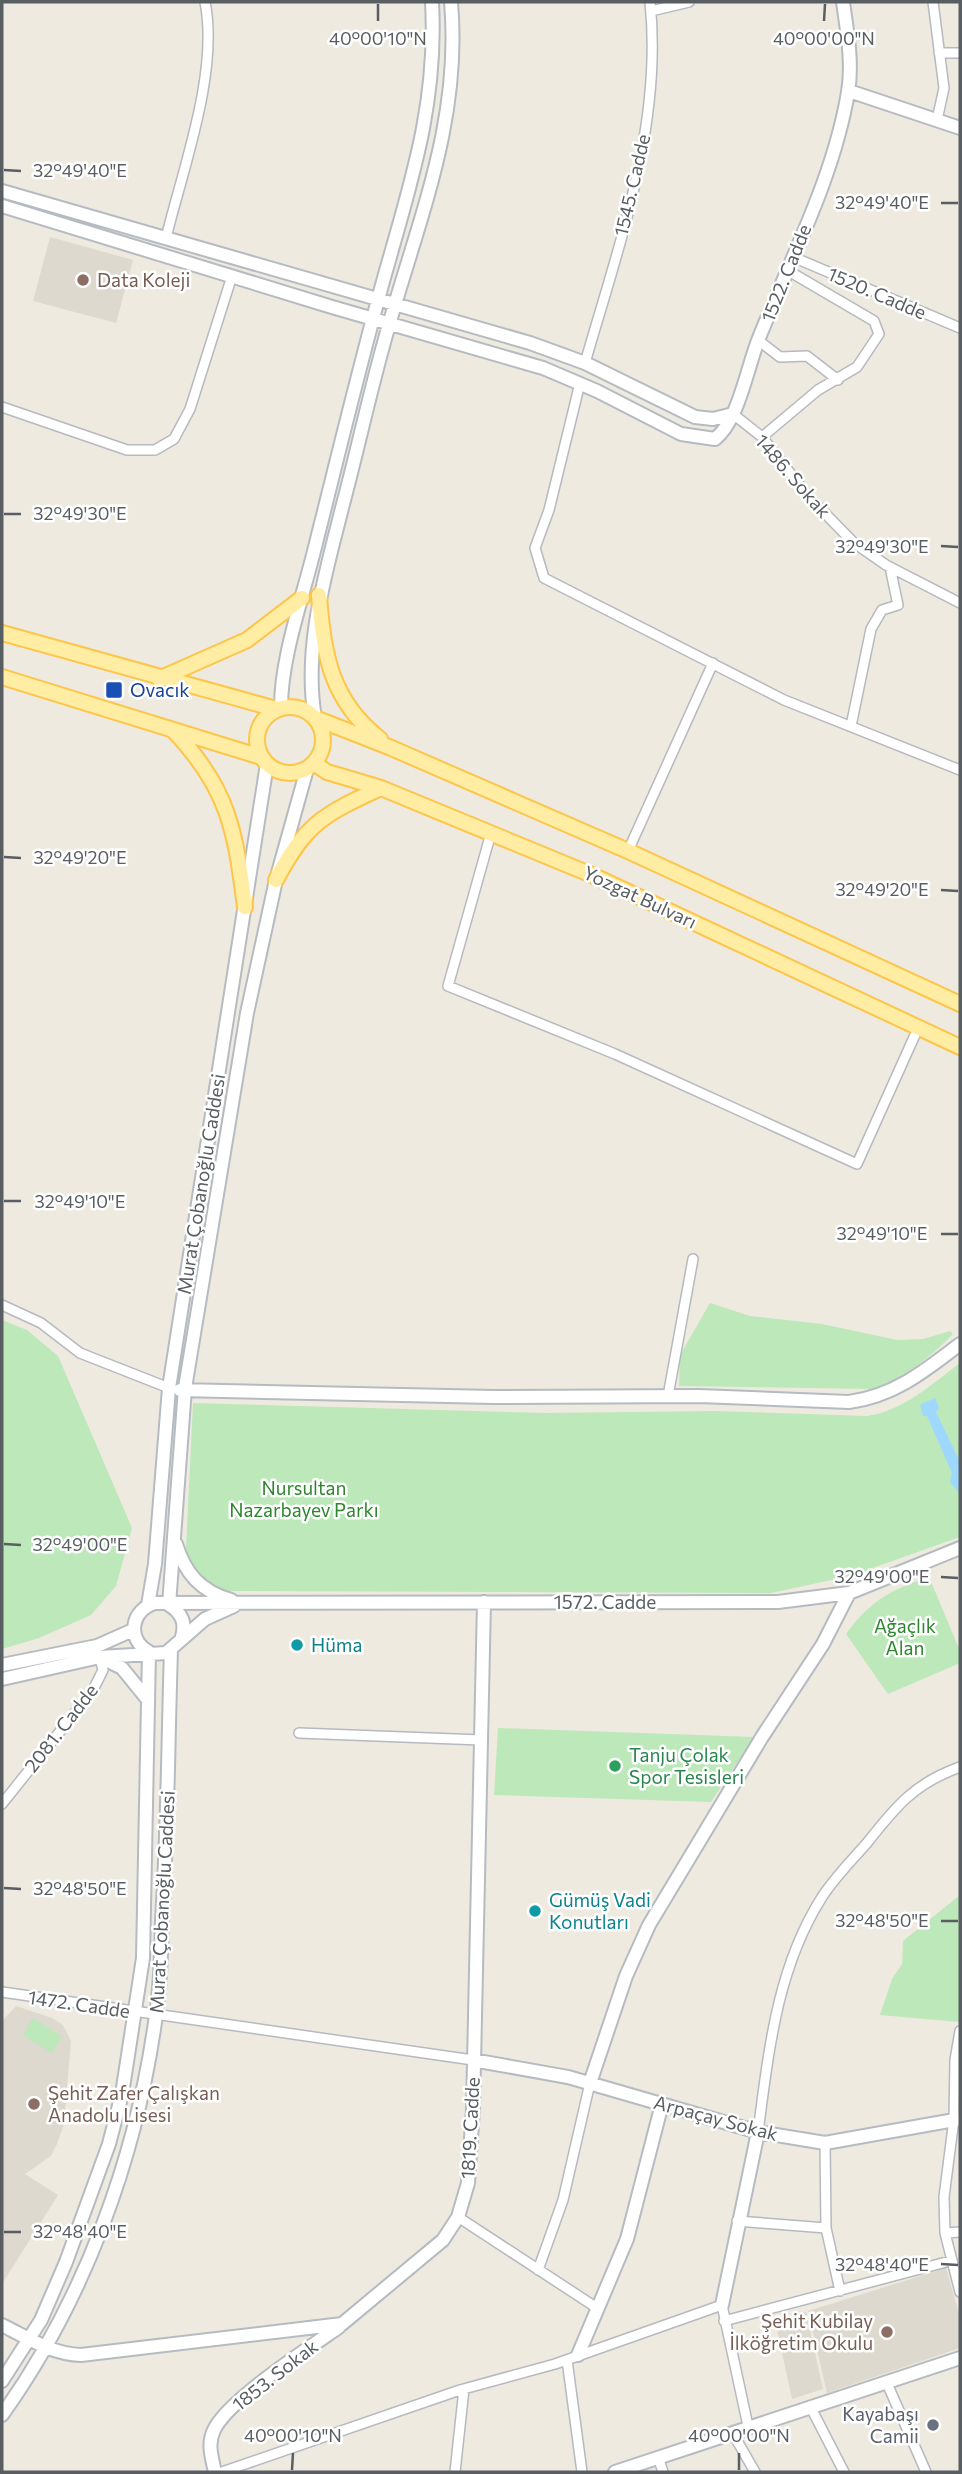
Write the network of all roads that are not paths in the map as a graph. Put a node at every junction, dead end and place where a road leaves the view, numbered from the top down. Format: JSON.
{"nodes":[{"id":1,"x":205,"y":2,"type":"edge"},
{"id":2,"x":432,"y":2,"type":"edge"},
{"id":3,"x":451,"y":2,"type":"edge"},
{"id":4,"x":689,"y":2,"type":"edge"},
{"id":5,"x":843,"y":2,"type":"edge"},
{"id":6,"x":933,"y":2,"type":"edge"},
{"id":7,"x":674,"y":4,"type":"edge"},
{"id":8,"x":650,"y":6,"type":"edge"},
{"id":9,"x":940,"y":53,"type":"junction"},
{"id":10,"x":960,"y":53,"type":"edge"},
{"id":11,"x":849,"y":91,"type":"junction"},
{"id":12,"x":937,"y":120,"type":"junction"},
{"id":13,"x":960,"y":128,"type":"edge"},
{"id":14,"x":2,"y":191,"type":"edge"},
{"id":15,"x":2,"y":206,"type":"edge"},
{"id":16,"x":166,"y":238,"type":"junction"},
{"id":17,"x":793,"y":257,"type":"junction"},
{"id":18,"x":787,"y":270,"type":"junction"},
{"id":19,"x":232,"y":276,"type":"junction"},
{"id":20,"x":378,"y":300,"type":"junction"},
{"id":21,"x":395,"y":304,"type":"junction"},
{"id":22,"x":373,"y":318,"type":"junction"},
{"id":23,"x":390,"y":322,"type":"junction"},
{"id":24,"x":960,"y":328,"type":"edge"},
{"id":25,"x":758,"y":341,"type":"junction"},
{"id":26,"x":585,"y":363,"type":"junction"},
{"id":27,"x":838,"y":380,"type":"junction"},
{"id":28,"x":580,"y":383,"type":"junction"},
{"id":29,"x":2,"y":407,"type":"edge"},
{"id":30,"x":733,"y":414,"type":"junction"},
{"id":31,"x":762,"y":437,"type":"junction"},
{"id":32,"x":890,"y":567,"type":"junction"},
{"id":33,"x":320,"y":595,"type":"junction"},
{"id":34,"x":302,"y":598,"type":"junction"},
{"id":35,"x":960,"y":603,"type":"edge"},
{"id":36,"x":2,"y":633,"type":"edge"},
{"id":37,"x":713,"y":663,"type":"junction"},
{"id":38,"x":2,"y":677,"type":"edge"},
{"id":39,"x":159,"y":679,"type":"junction"},
{"id":40,"x":279,"y":708,"type":"junction"},
{"id":41,"x":315,"y":718,"type":"junction"},
{"id":42,"x":851,"y":726,"type":"junction"},
{"id":43,"x":173,"y":729,"type":"junction"},
{"id":44,"x":389,"y":747,"type":"junction"},
{"id":45,"x":264,"y":760,"type":"junction"},
{"id":46,"x":311,"y":766,"type":"junction"},
{"id":47,"x":960,"y":770,"type":"edge"},
{"id":48,"x":381,"y":788,"type":"junction"},
{"id":49,"x":491,"y":833,"type":"junction"},
{"id":50,"x":628,"y":851,"type":"junction"},
{"id":51,"x":276,"y":880,"type":"junction"},
{"id":52,"x":245,"y":907,"type":"junction"},
{"id":53,"x":960,"y":1004,"type":"edge"},
{"id":54,"x":919,"y":1026,"type":"junction"},
{"id":55,"x":960,"y":1047,"type":"edge"},
{"id":56,"x":693,"y":1259,"type":"dead end"},
{"id":57,"x":2,"y":1305,"type":"edge"},
{"id":58,"x":960,"y":1344,"type":"edge"},
{"id":59,"x":169,"y":1388,"type":"junction"},
{"id":60,"x":185,"y":1391,"type":"junction"},
{"id":61,"x":668,"y":1396,"type":"junction"},
{"id":62,"x":174,"y":1538,"type":"junction"},
{"id":63,"x":960,"y":1548,"type":"edge"},
{"id":64,"x":849,"y":1593,"type":"junction"},
{"id":65,"x":484,"y":1602,"type":"junction"},
{"id":66,"x":241,"y":1604,"type":"junction"},
{"id":67,"x":148,"y":1605,"type":"junction"},
{"id":68,"x":169,"y":1605,"type":"junction"},
{"id":69,"x":133,"y":1630,"type":"junction"},
{"id":70,"x":175,"y":1648,"type":"junction"},
{"id":71,"x":149,"y":1651,"type":"junction"},
{"id":72,"x":99,"y":1652,"type":"junction"},
{"id":73,"x":2,"y":1665,"type":"edge"},
{"id":74,"x":2,"y":1679,"type":"edge"},
{"id":75,"x":149,"y":1701,"type":"junction"},
{"id":76,"x":299,"y":1734,"type":"dead end"},
{"id":77,"x":481,"y":1740,"type":"junction"},
{"id":78,"x":960,"y":1767,"type":"edge"},
{"id":79,"x":2,"y":1804,"type":"edge"},
{"id":80,"x":2,"y":1992,"type":"edge"},
{"id":81,"x":136,"y":2012,"type":"junction"},
{"id":82,"x":156,"y":2015,"type":"junction"},
{"id":83,"x":960,"y":2031,"type":"edge"},
{"id":84,"x":473,"y":2060,"type":"junction"},
{"id":85,"x":590,"y":2083,"type":"junction"},
{"id":86,"x":663,"y":2104,"type":"junction"},
{"id":87,"x":957,"y":2119,"type":"edge"},
{"id":88,"x":758,"y":2132,"type":"junction"},
{"id":89,"x":825,"y":2143,"type":"junction"},
{"id":90,"x":458,"y":2217,"type":"junction"},
{"id":91,"x":737,"y":2221,"type":"junction"},
{"id":92,"x":826,"y":2228,"type":"junction"},
{"id":93,"x":960,"y":2232,"type":"edge"},
{"id":94,"x":945,"y":2233,"type":"junction"},
{"id":95,"x":950,"y":2261,"type":"junction"},
{"id":96,"x":538,"y":2270,"type":"junction"},
{"id":97,"x":840,"y":2291,"type":"junction"},
{"id":98,"x":960,"y":2292,"type":"edge"},
{"id":99,"x":722,"y":2305,"type":"junction"},
{"id":100,"x":597,"y":2308,"type":"junction"},
{"id":101,"x":724,"y":2321,"type":"junction"},
{"id":102,"x":342,"y":2324,"type":"junction"},
{"id":103,"x":2,"y":2325,"type":"edge"},
{"id":104,"x":28,"y":2339,"type":"junction"},
{"id":105,"x":46,"y":2348,"type":"junction"},
{"id":106,"x":573,"y":2357,"type":"junction"},
{"id":107,"x":960,"y":2358,"type":"edge"},
{"id":108,"x":2,"y":2381,"type":"edge"},
{"id":109,"x":886,"y":2381,"type":"junction"},
{"id":110,"x":464,"y":2389,"type":"junction"},
{"id":111,"x":810,"y":2406,"type":"junction"},
{"id":112,"x":2,"y":2415,"type":"edge"},
{"id":113,"x":748,"y":2426,"type":"junction"},
{"id":114,"x":732,"y":2432,"type":"junction"},
{"id":115,"x":657,"y":2457,"type":"junction"},
{"id":116,"x":215,"y":2472,"type":"edge"},
{"id":117,"x":222,"y":2472,"type":"edge"},
{"id":118,"x":455,"y":2472,"type":"edge"},
{"id":119,"x":582,"y":2472,"type":"edge"},
{"id":120,"x":615,"y":2472,"type":"edge"},
{"id":121,"x":663,"y":2472,"type":"edge"},
{"id":122,"x":755,"y":2472,"type":"edge"},
{"id":123,"x":844,"y":2472,"type":"edge"},
{"id":124,"x":926,"y":2472,"type":"edge"}],
"edges":[{"from":1,"to":16,"type":"street"},
{"from":2,"to":20,"type":"main road"},
{"from":3,"to":21,"type":"main road"},
{"from":4,"to":7,"type":"street"},
{"from":5,"to":11,"type":"main road","name":"1522. Cadde"},
{"from":6,"to":9,"type":"street"},
{"from":7,"to":8,"type":"street"},
{"from":8,"to":26,"type":"street","name":"1545. Cadde"},
{"from":9,"to":10,"type":"street"},
{"from":9,"to":12,"type":"street"},
{"from":11,"to":12,"type":"main road"},
{"from":11,"to":17,"type":"main road","name":"1522. Cadde"},
{"from":12,"to":13,"type":"main road"},
{"from":14,"to":16,"type":"main road"},
{"from":15,"to":19,"type":"main road"},
{"from":16,"to":20,"type":"main road"},
{"from":17,"to":18,"type":"main road","name":"1522. Cadde"},
{"from":17,"to":24,"type":"street","name":"1520. Cadde"},
{"from":18,"to":25,"type":"main road","name":"1522. Cadde"},
{"from":18,"to":27,"type":"street"},
{"from":19,"to":22,"type":"main road"},
{"from":19,"to":29,"type":"street"},
{"from":20,"to":21,"type":"main road"},
{"from":20,"to":22,"type":"main road"},
{"from":21,"to":23,"type":"main road"},
{"from":21,"to":26,"type":"main road"},
{"from":22,"to":23,"type":"main road"},
{"from":22,"to":34,"type":"main road"},
{"from":23,"to":28,"type":"main road"},
{"from":23,"to":33,"type":"main road"},
{"from":25,"to":27,"type":"street"},
{"from":25,"to":30,"type":"main road","name":"1522. Cadde"},
{"from":26,"to":30,"type":"main road"},
{"from":27,"to":31,"type":"street"},
{"from":28,"to":30,"type":"main road"},
{"from":28,"to":37,"type":"street"},
{"from":30,"to":31,"type":"street","name":"1486. Sokak"},
{"from":31,"to":32,"type":"street","name":"1486. Sokak"},
{"from":32,"to":35,"type":"street","name":"1486. Sokak"},
{"from":32,"to":42,"type":"street"},
{"from":33,"to":41,"type":"main road"},
{"from":33,"to":44,"type":"main road"},
{"from":34,"to":39,"type":"main road"},
{"from":34,"to":40,"type":"main road"},
{"from":36,"to":39,"type":"main road"},
{"from":37,"to":42,"type":"street"},
{"from":37,"to":50,"type":"street"},
{"from":38,"to":43,"type":"main road"},
{"from":39,"to":40,"type":"main road"},
{"from":40,"to":41,"type":"main road"},
{"from":40,"to":45,"type":"main road"},
{"from":41,"to":44,"type":"main road","name":"Yozgat Bulvarı"},
{"from":41,"to":46,"type":"main road"},
{"from":42,"to":47,"type":"street"},
{"from":43,"to":45,"type":"main road"},
{"from":43,"to":52,"type":"main road"},
{"from":44,"to":50,"type":"main road","name":"Yozgat Bulvarı"},
{"from":45,"to":46,"type":"main road"},
{"from":45,"to":52,"type":"main road","name":"Murat Çobanoğlu Caddesi"},
{"from":46,"to":48,"type":"main road","name":"Yozgat Bulvarı"},
{"from":46,"to":51,"type":"main road","name":"Murat Çobanoğlu Caddesi"},
{"from":48,"to":49,"type":"main road","name":"Yozgat Bulvarı"},
{"from":48,"to":51,"type":"main road"},
{"from":49,"to":54,"type":"main road","name":"Yozgat Bulvarı"},
{"from":49,"to":54,"type":"street"},
{"from":50,"to":53,"type":"main road","name":"Yozgat Bulvarı"},
{"from":51,"to":60,"type":"main road","name":"Murat Çobanoğlu Caddesi"},
{"from":52,"to":59,"type":"main road","name":"Murat Çobanoğlu Caddesi"},
{"from":54,"to":55,"type":"main road","name":"Yozgat Bulvarı"},
{"from":56,"to":61,"type":"street"},
{"from":57,"to":59,"type":"street"},
{"from":58,"to":61,"type":"main road"},
{"from":59,"to":60,"type":"main road"},
{"from":59,"to":67,"type":"main road","name":"Murat Çobanoğlu Caddesi"},
{"from":60,"to":61,"type":"main road"},
{"from":60,"to":62,"type":"main road","name":"Murat Çobanoğlu Caddesi"},
{"from":62,"to":66,"type":"main road"},
{"from":62,"to":68,"type":"main road","name":"Murat Çobanoğlu Caddesi"},
{"from":63,"to":64,"type":"main road","name":"1572. Cadde"},
{"from":64,"to":65,"type":"main road","name":"1572. Cadde"},
{"from":64,"to":85,"type":"main road"},
{"from":65,"to":66,"type":"main road","name":"1572. Cadde"},
{"from":65,"to":77,"type":"main road","name":"1819. Cadde"},
{"from":66,"to":68,"type":"main road","name":"1572. Cadde"},
{"from":66,"to":70,"type":"main road"},
{"from":67,"to":68,"type":"main road"},
{"from":67,"to":69,"type":"main road"},
{"from":68,"to":70,"type":"main road"},
{"from":69,"to":71,"type":"main road"},
{"from":69,"to":72,"type":"main road"},
{"from":70,"to":71,"type":"main road"},
{"from":70,"to":82,"type":"main road","name":"Murat Çobanoğlu Caddesi"},
{"from":71,"to":72,"type":"main road"},
{"from":71,"to":75,"type":"main road","name":"Murat Çobanoğlu Caddesi"},
{"from":72,"to":73,"type":"main road"},
{"from":72,"to":74,"type":"main road"},
{"from":72,"to":75,"type":"main road"},
{"from":72,"to":79,"type":"street","name":"2081. Cadde"},
{"from":75,"to":81,"type":"main road","name":"Murat Çobanoğlu Caddesi"},
{"from":76,"to":77,"type":"street"},
{"from":77,"to":84,"type":"main road","name":"1819. Cadde"},
{"from":78,"to":88,"type":"street"},
{"from":80,"to":81,"type":"street","name":"1472. Cadde"},
{"from":81,"to":82,"type":"street","name":"1472. Cadde"},
{"from":81,"to":104,"type":"main road","name":"Murat Çobanoğlu Caddesi"},
{"from":82,"to":84,"type":"street","name":"1472. Cadde"},
{"from":82,"to":105,"type":"main road","name":"Murat Çobanoğlu Caddesi"},
{"from":83,"to":87,"type":"street"},
{"from":84,"to":85,"type":"main road","name":"Arpaçay Sokak"},
{"from":84,"to":90,"type":"main road","name":"1819. Cadde"},
{"from":85,"to":86,"type":"main road","name":"Arpaçay Sokak"},
{"from":85,"to":96,"type":"street"},
{"from":86,"to":88,"type":"main road","name":"Arpaçay Sokak"},
{"from":86,"to":100,"type":"main road"},
{"from":87,"to":89,"type":"main road","name":"Arpaçay Sokak"},
{"from":87,"to":94,"type":"street"},
{"from":88,"to":89,"type":"main road","name":"Arpaçay Sokak"},
{"from":88,"to":91,"type":"main road"},
{"from":89,"to":92,"type":"street"},
{"from":90,"to":96,"type":"street"},
{"from":90,"to":102,"type":"main road","name":"1819. Cadde"},
{"from":91,"to":92,"type":"street"},
{"from":91,"to":99,"type":"main road"},
{"from":92,"to":97,"type":"street"},
{"from":93,"to":94,"type":"street"},
{"from":94,"to":95,"type":"street"},
{"from":95,"to":97,"type":"street"},
{"from":95,"to":98,"type":"street"},
{"from":96,"to":100,"type":"street"},
{"from":97,"to":101,"type":"street"},
{"from":99,"to":101,"type":"street"},
{"from":99,"to":106,"type":"street"},
{"from":100,"to":106,"type":"main road"},
{"from":101,"to":113,"type":"street"},
{"from":102,"to":105,"type":"main road"},
{"from":102,"to":116,"type":"main road","name":"1853. Sokak"},
{"from":103,"to":104,"type":"main road"},
{"from":104,"to":105,"type":"main road"},
{"from":104,"to":108,"type":"main road","name":"Murat Çobanoğlu Caddesi"},
{"from":105,"to":112,"type":"main road","name":"Murat Çobanoğlu Caddesi"},
{"from":106,"to":110,"type":"street"},
{"from":106,"to":119,"type":"street"},
{"from":107,"to":109,"type":"main road"},
{"from":109,"to":111,"type":"main road"},
{"from":109,"to":124,"type":"street"},
{"from":110,"to":117,"type":"street"},
{"from":110,"to":118,"type":"street"},
{"from":111,"to":113,"type":"main road"},
{"from":111,"to":123,"type":"street"},
{"from":113,"to":114,"type":"main road"},
{"from":114,"to":115,"type":"main road"},
{"from":114,"to":122,"type":"street"},
{"from":115,"to":120,"type":"main road"},
{"from":115,"to":121,"type":"street"}]}
